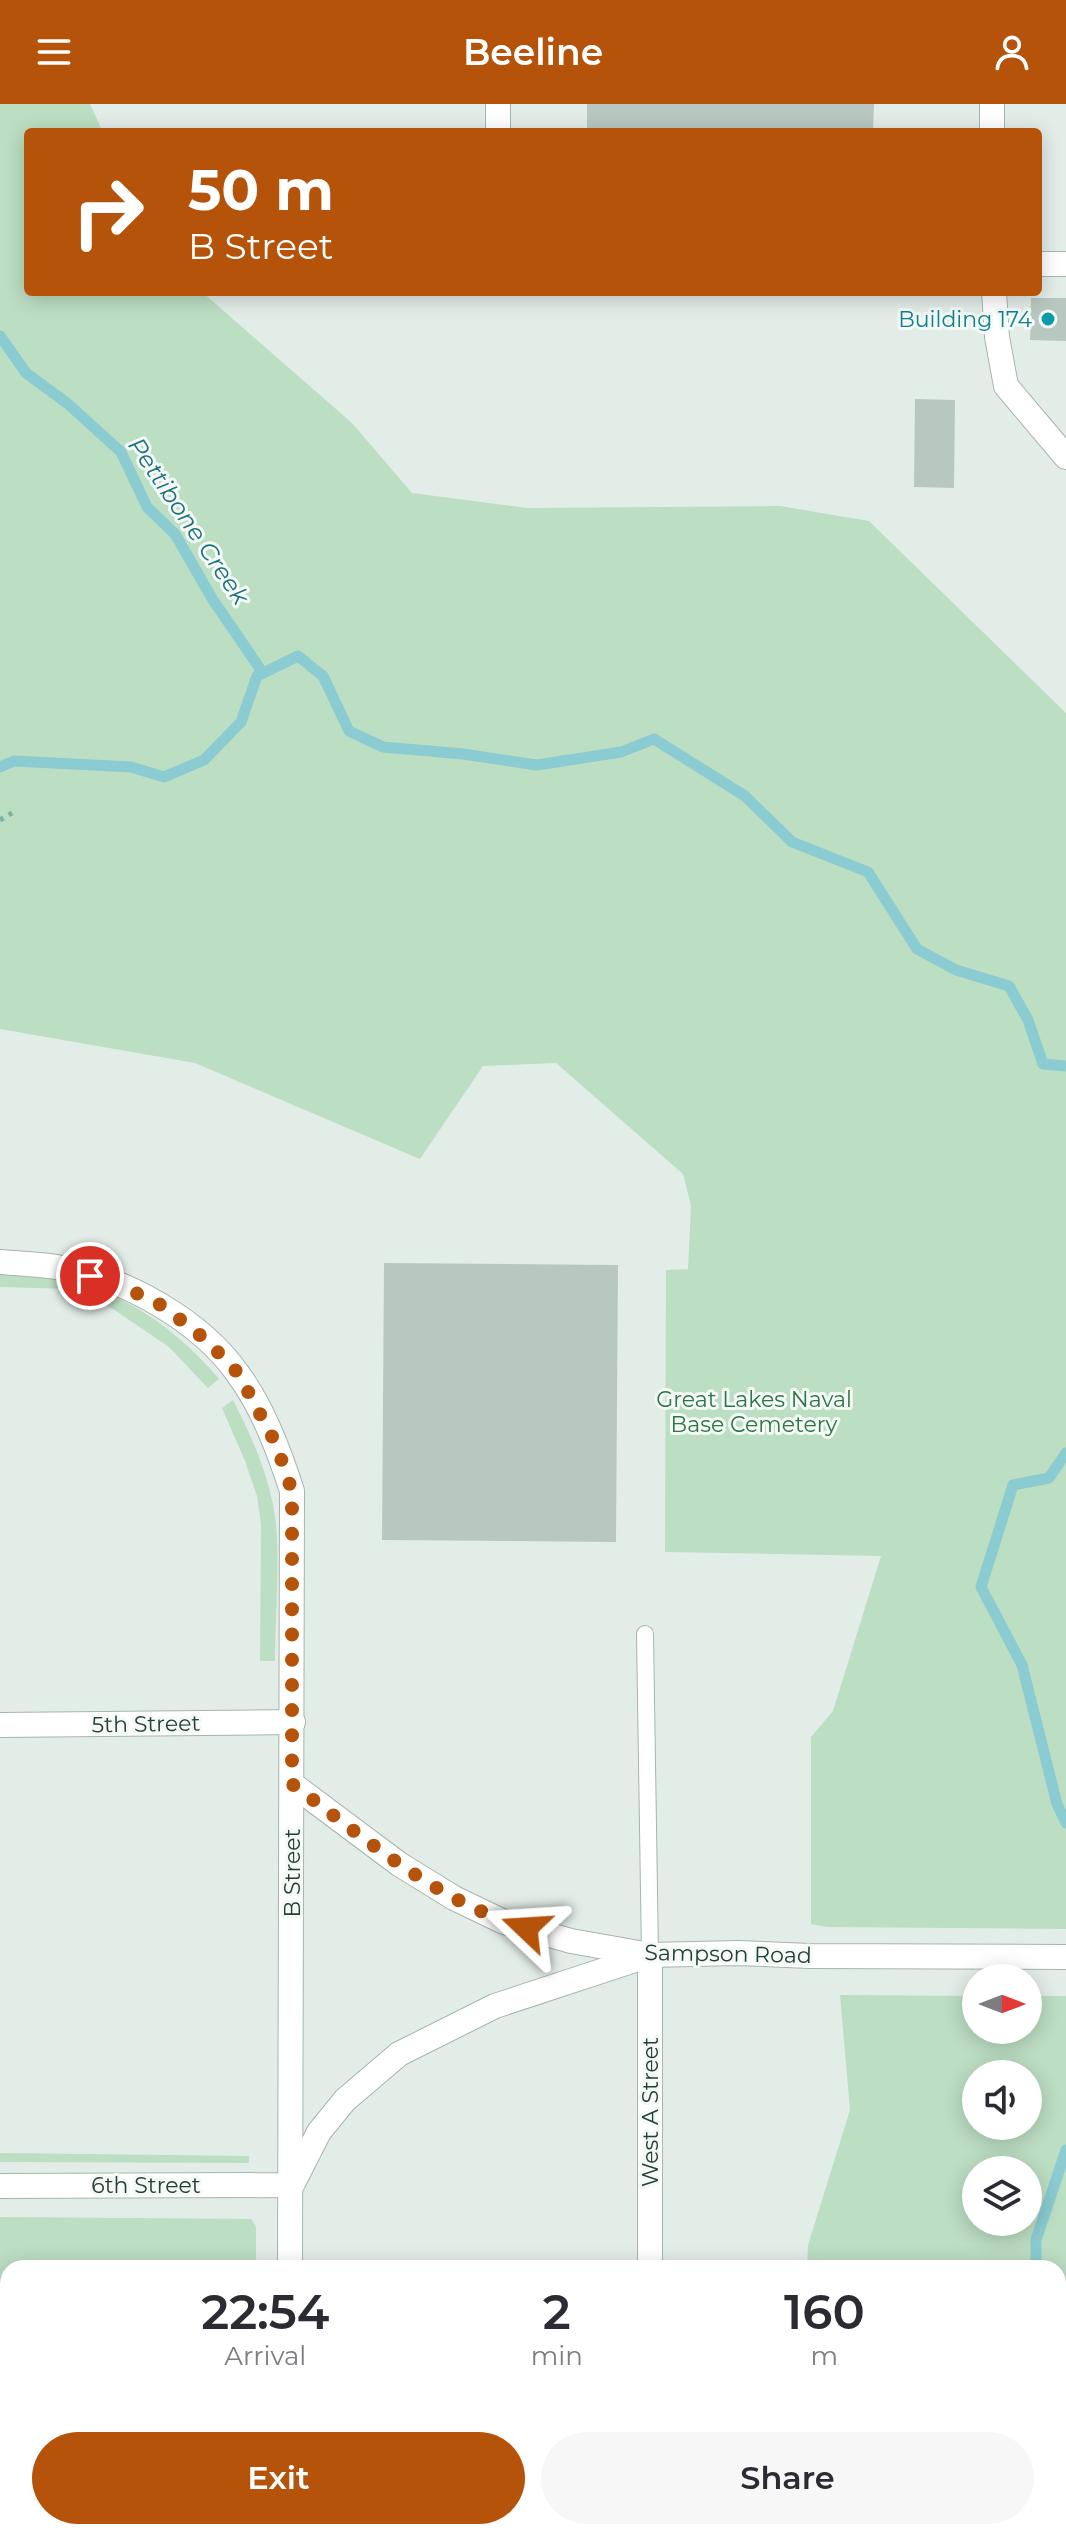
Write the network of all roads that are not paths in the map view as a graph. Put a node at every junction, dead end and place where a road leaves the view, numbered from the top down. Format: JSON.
{"nodes":[{"id":1,"x":498,"y":104,"type":"edge"},
{"id":2,"x":992,"y":104,"type":"edge"},
{"id":3,"x":498,"y":128,"type":"edge"},
{"id":4,"x":992,"y":128,"type":"edge"},
{"id":5,"x":1042,"y":264,"type":"edge"},
{"id":6,"x":1066,"y":264,"type":"edge"},
{"id":7,"x":994,"y":296,"type":"edge"},
{"id":8,"x":1066,"y":457,"type":"edge"},
{"id":9,"x":0,"y":1262,"type":"edge"},
{"id":10,"x":645,"y":1634,"type":"dead end"},
{"id":11,"x":293,"y":1722,"type":"junction"},
{"id":12,"x":0,"y":1725,"type":"edge"},
{"id":13,"x":292,"y":1784,"type":"junction"},
{"id":14,"x":650,"y":1955,"type":"junction"},
{"id":15,"x":1066,"y":1957,"type":"edge"},
{"id":16,"x":292,"y":2185,"type":"junction"},
{"id":17,"x":0,"y":2186,"type":"edge"},
{"id":18,"x":290,"y":2260,"type":"edge"},
{"id":19,"x":650,"y":2260,"type":"edge"}],
"edges":[{"from":1,"to":3,"type":"street"},
{"from":2,"to":4,"type":"street"},
{"from":5,"to":6,"type":"street"},
{"from":7,"to":8,"type":"street"},
{"from":9,"to":11,"type":"street","name":"B Street"},
{"from":10,"to":14,"type":"lane"},
{"from":11,"to":12,"type":"street","name":"5th Street"},
{"from":11,"to":13,"type":"street","name":"B Street"},
{"from":13,"to":14,"type":"street","name":"Sampson Road"},
{"from":13,"to":16,"type":"street","name":"B Street"},
{"from":14,"to":15,"type":"street","name":"Sampson Road"},
{"from":14,"to":16,"type":"street"},
{"from":14,"to":19,"type":"street","name":"West A Street"},
{"from":16,"to":17,"type":"street","name":"6th Street"},
{"from":16,"to":18,"type":"street","name":"B Street"}]}
